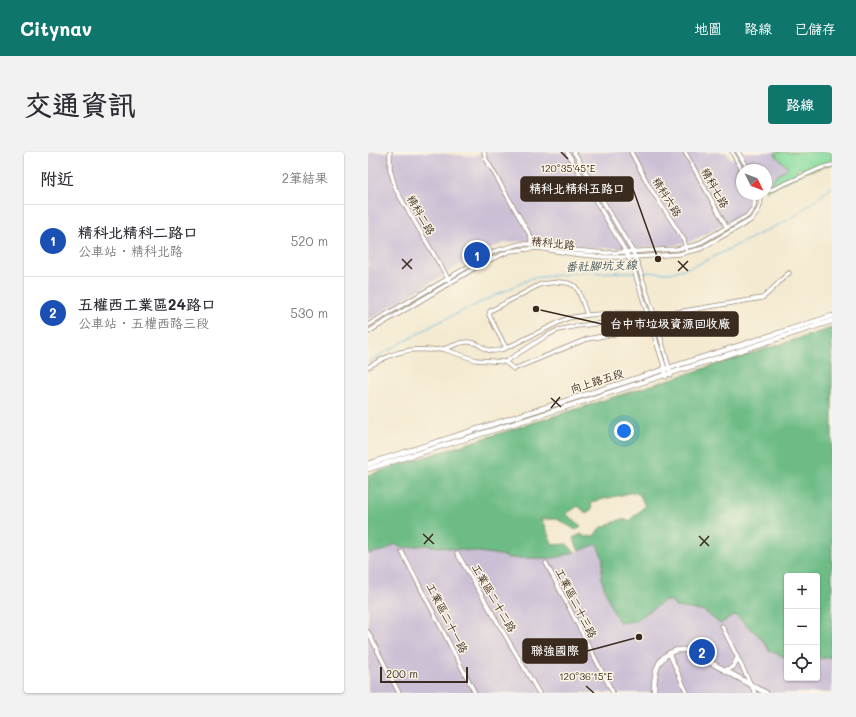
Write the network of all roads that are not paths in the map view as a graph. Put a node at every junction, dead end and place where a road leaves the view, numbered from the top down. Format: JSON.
{"nodes":[{"id":1,"x":390,"y":152,"type":"edge"},
{"id":2,"x":484,"y":152,"type":"edge"},
{"id":3,"x":567,"y":152,"type":"edge"},
{"id":4,"x":574,"y":152,"type":"edge"},
{"id":5,"x":630,"y":152,"type":"edge"},
{"id":6,"x":684,"y":152,"type":"edge"},
{"id":7,"x":732,"y":152,"type":"edge"},
{"id":8,"x":738,"y":152,"type":"edge"},
{"id":9,"x":739,"y":164,"type":"edge"},
{"id":10,"x":745,"y":164,"type":"edge"},
{"id":11,"x":832,"y":165,"type":"edge"},
{"id":12,"x":772,"y":189,"type":"edge"},
{"id":13,"x":755,"y":200,"type":"edge"},
{"id":14,"x":761,"y":200,"type":"edge"},
{"id":15,"x":727,"y":228,"type":"junction"},
{"id":16,"x":730,"y":233,"type":"junction"},
{"id":17,"x":531,"y":246,"type":"junction"},
{"id":18,"x":685,"y":247,"type":"junction"},
{"id":19,"x":626,"y":252,"type":"junction"},
{"id":20,"x":633,"y":252,"type":"junction"},
{"id":21,"x":687,"y":252,"type":"junction"},
{"id":22,"x":628,"y":257,"type":"junction"},
{"id":23,"x":635,"y":257,"type":"junction"},
{"id":24,"x":789,"y":274,"type":"dead end"},
{"id":25,"x":448,"y":278,"type":"junction"},
{"id":26,"x":450,"y":282,"type":"junction"},
{"id":27,"x":641,"y":313,"type":"junction"},
{"id":28,"x":587,"y":315,"type":"junction"},
{"id":29,"x":832,"y":316,"type":"edge"},
{"id":30,"x":643,"y":319,"type":"junction"},
{"id":31,"x":832,"y":321,"type":"edge"},
{"id":32,"x":368,"y":325,"type":"edge"},
{"id":33,"x":368,"y":332,"type":"edge"},
{"id":34,"x":506,"y":348,"type":"junction"},
{"id":35,"x":443,"y":349,"type":"junction"},
{"id":36,"x":505,"y":362,"type":"junction"},
{"id":37,"x":368,"y":367,"type":"edge"},
{"id":38,"x":668,"y":373,"type":"junction"},
{"id":39,"x":368,"y":464,"type":"edge"},
{"id":40,"x":368,"y":469,"type":"edge"},
{"id":41,"x":402,"y":552,"type":"dead end"},
{"id":42,"x":457,"y":553,"type":"dead end"},
{"id":43,"x":546,"y":563,"type":"dead end"},
{"id":44,"x":722,"y":626,"type":"dead end"},
{"id":45,"x":368,"y":632,"type":"edge"},
{"id":46,"x":668,"y":654,"type":"junction"},
{"id":47,"x":737,"y":659,"type":"junction"},
{"id":48,"x":726,"y":670,"type":"junction"},
{"id":49,"x":749,"y":683,"type":"junction"},
{"id":50,"x":399,"y":693,"type":"edge"},
{"id":51,"x":476,"y":693,"type":"edge"},
{"id":52,"x":539,"y":693,"type":"edge"},
{"id":53,"x":613,"y":693,"type":"edge"},
{"id":54,"x":654,"y":693,"type":"edge"},
{"id":55,"x":687,"y":693,"type":"edge"},
{"id":56,"x":755,"y":693,"type":"edge"},
{"id":57,"x":766,"y":693,"type":"edge"}],
"edges":[{"from":1,"to":25,"type":"street","name":"精科二路"},
{"from":2,"to":17,"type":"street"},
{"from":3,"to":19,"type":"street"},
{"from":4,"to":20,"type":"street"},
{"from":5,"to":18,"type":"street","name":"精科六路"},
{"from":6,"to":15,"type":"street","name":"精科七路"},
{"from":7,"to":9,"type":"street"},
{"from":8,"to":10,"type":"street"},
{"from":11,"to":12,"type":"street"},
{"from":13,"to":15,"type":"street","name":"精科北路"},
{"from":14,"to":16,"type":"street","name":"精科北路"},
{"from":15,"to":16,"type":"street","name":"精科七路"},
{"from":15,"to":18,"type":"street","name":"精科北路"},
{"from":16,"to":21,"type":"street","name":"精科北路"},
{"from":17,"to":19,"type":"street","name":"精科北路"},
{"from":17,"to":22,"type":"street","name":"精科北路"},
{"from":17,"to":25,"type":"street","name":"精科北路"},
{"from":17,"to":26,"type":"street","name":"精科北路"},
{"from":18,"to":20,"type":"street","name":"精科北路"},
{"from":18,"to":21,"type":"street","name":"精科六路"},
{"from":19,"to":20,"type":"street","name":"精科北路"},
{"from":19,"to":22,"type":"street"},
{"from":20,"to":23,"type":"street"},
{"from":21,"to":23,"type":"street","name":"精科北路"},
{"from":22,"to":23,"type":"street","name":"精科北路"},
{"from":22,"to":38,"type":"street","bridge":true},
{"from":23,"to":38,"type":"street","bridge":true},
{"from":24,"to":27,"type":"street"},
{"from":25,"to":26,"type":"street","name":"精科二路"},
{"from":25,"to":32,"type":"street","name":"精科北路"},
{"from":26,"to":33,"type":"street","name":"精科北路"},
{"from":27,"to":28,"type":"street"},
{"from":27,"to":30,"type":"street"},
{"from":28,"to":34,"type":"street"},
{"from":28,"to":34,"type":"street"},
{"from":29,"to":38,"type":"main road","name":"向上路五段"},
{"from":30,"to":36,"type":"street"},
{"from":30,"to":36,"type":"street"},
{"from":31,"to":38,"type":"main road","name":"向上路五段"},
{"from":34,"to":35,"type":"street"},
{"from":35,"to":36,"type":"street"},
{"from":35,"to":37,"type":"street"},
{"from":38,"to":39,"type":"main road","name":"向上路五段"},
{"from":38,"to":40,"type":"main road","name":"向上路五段"},
{"from":41,"to":51,"type":"street","name":"工業區二十一路"},
{"from":42,"to":52,"type":"street","name":"工業區二十二路"},
{"from":43,"to":53,"type":"street","name":"工業區二十三路"},
{"from":44,"to":47,"type":"street"},
{"from":45,"to":50,"type":"street"},
{"from":46,"to":48,"type":"main road"},
{"from":46,"to":54,"type":"main road"},
{"from":46,"to":55,"type":"street"},
{"from":47,"to":48,"type":"main road"},
{"from":47,"to":49,"type":"street"},
{"from":48,"to":49,"type":"main road"},
{"from":49,"to":56,"type":"street"},
{"from":49,"to":57,"type":"main road"}]}
